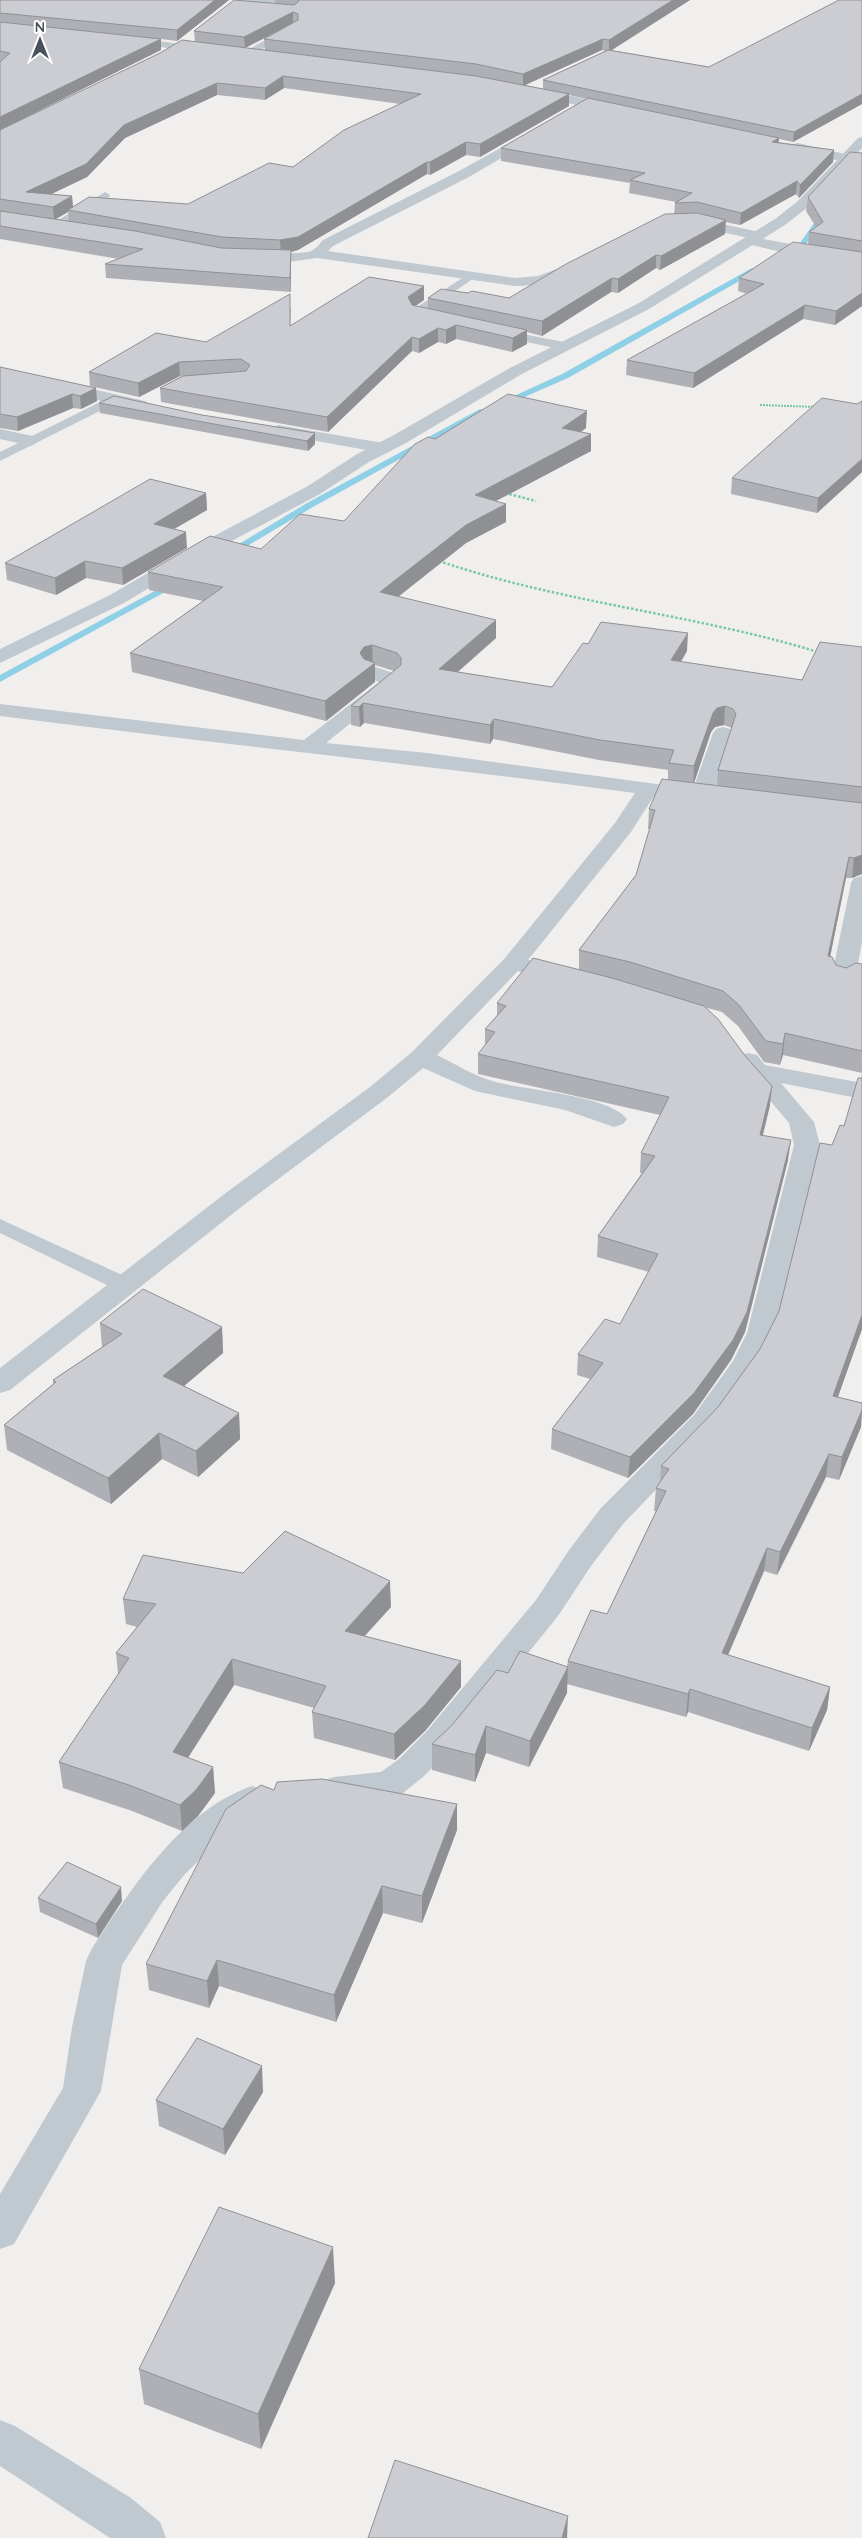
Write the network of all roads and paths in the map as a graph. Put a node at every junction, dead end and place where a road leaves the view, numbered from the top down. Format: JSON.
{"nodes":[{"id":1,"x":278,"y":5,"type":"edge"},
{"id":2,"x":222,"y":15,"type":"edge"},
{"id":3,"x":293,"y":28,"type":"edge"},
{"id":4,"x":194,"y":36,"type":"edge"},
{"id":5,"x":116,"y":40,"type":"edge"},
{"id":6,"x":180,"y":47,"type":"junction"},
{"id":7,"x":218,"y":51,"type":"edge"},
{"id":8,"x":164,"y":56,"type":"edge"},
{"id":9,"x":268,"y":56,"type":"edge"},
{"id":10,"x":543,"y":83,"type":"edge"},
{"id":11,"x":586,"y":103,"type":"junction"},
{"id":12,"x":629,"y":112,"type":"edge"},
{"id":13,"x":569,"y":113,"type":"edge"},
{"id":14,"x":543,"y":128,"type":"edge"},
{"id":15,"x":862,"y":141,"type":"edge"},
{"id":16,"x":785,"y":144,"type":"edge"},
{"id":17,"x":856,"y":161,"type":"edge"},
{"id":18,"x":105,"y":195,"type":"dead end"},
{"id":19,"x":678,"y":220,"type":"edge"},
{"id":20,"x":48,"y":225,"type":"joint"},
{"id":21,"x":71,"y":229,"type":"edge"},
{"id":22,"x":756,"y":238,"type":"junction"},
{"id":23,"x":317,"y":254,"type":"junction"},
{"id":24,"x":239,"y":257,"type":"edge"},
{"id":25,"x":585,"y":261,"type":"edge"},
{"id":26,"x":862,"y":261,"type":"edge"},
{"id":27,"x":472,"y":275,"type":"junction"},
{"id":28,"x":441,"y":321,"type":"edge"},
{"id":29,"x":488,"y":331,"type":"edge"},
{"id":30,"x":564,"y":346,"type":"junction"},
{"id":31,"x":0,"y":373,"type":"edge"},
{"id":32,"x":114,"y":399,"type":"junction"},
{"id":33,"x":157,"y":402,"type":"dead end"},
{"id":34,"x":760,"y":405,"type":"dead end"},
{"id":35,"x":820,"y":407,"type":"edge"},
{"id":36,"x":262,"y":428,"type":"edge"},
{"id":37,"x":0,"y":434,"type":"edge"},
{"id":38,"x":31,"y":441,"type":"junction"},
{"id":39,"x":383,"y":448,"type":"junction"},
{"id":40,"x":0,"y":457,"type":"edge"},
{"id":41,"x":497,"y":491,"type":"edge"},
{"id":42,"x":536,"y":501,"type":"dead end"},
{"id":43,"x":437,"y":561,"type":"edge"},
{"id":44,"x":827,"y":655,"type":"edge"},
{"id":45,"x":0,"y":657,"type":"edge"},
{"id":46,"x":372,"y":672,"type":"edge"},
{"id":47,"x":0,"y":710,"type":"edge"},
{"id":48,"x":723,"y":733,"type":"dead end"},
{"id":49,"x":308,"y":748,"type":"junction"},
{"id":50,"x":648,"y":789,"type":"junction"},
{"id":51,"x":862,"y":883,"type":"edge"},
{"id":52,"x":513,"y":963,"type":"junction"},
{"id":53,"x":844,"y":980,"type":"edge"},
{"id":54,"x":594,"y":984,"type":"edge"},
{"id":55,"x":732,"y":1039,"type":"edge"},
{"id":56,"x":421,"y":1057,"type":"junction"},
{"id":57,"x":755,"y":1070,"type":"junction"},
{"id":58,"x":862,"y":1091,"type":"edge"},
{"id":59,"x":614,"y":1119,"type":"dead end"},
{"id":60,"x":0,"y":1225,"type":"edge"},
{"id":61,"x":125,"y":1285,"type":"junction"},
{"id":62,"x":0,"y":1383,"type":"edge"},
{"id":63,"x":11,"y":2191,"type":"edge"},
{"id":64,"x":0,"y":2231,"type":"edge"},
{"id":65,"x":0,"y":2441,"type":"edge"},
{"id":66,"x":144,"y":2538,"type":"edge"}],
"edges":[{"from":1,"to":2,"type":"street"},
{"from":3,"to":9,"type":"street"},
{"from":4,"to":6,"type":"street"},
{"from":5,"to":6,"type":"street"},
{"from":6,"to":7,"type":"street"},
{"from":6,"to":8,"type":"street"},
{"from":10,"to":11,"type":"street"},
{"from":11,"to":12,"type":"street"},
{"from":11,"to":13,"type":"street"},
{"from":14,"to":23,"type":"street"},
{"from":15,"to":17,"type":"street"},
{"from":16,"to":17,"type":"street"},
{"from":17,"to":22,"type":"street"},
{"from":18,"to":20,"type":"lane"},
{"from":19,"to":22,"type":"street"},
{"from":20,"to":21,"type":"street"},
{"from":22,"to":26,"type":"street"},
{"from":22,"to":30,"type":"street"},
{"from":23,"to":24,"type":"street"},
{"from":23,"to":27,"type":"street"},
{"from":25,"to":27,"type":"street"},
{"from":27,"to":28,"type":"lane"},
{"from":29,"to":30,"type":"lane"},
{"from":30,"to":39,"type":"street"},
{"from":31,"to":32,"type":"street"},
{"from":32,"to":33,"type":"street"},
{"from":32,"to":38,"type":"lane"},
{"from":34,"to":35,"type":"path"},
{"from":36,"to":39,"type":"street"},
{"from":37,"to":38,"type":"street"},
{"from":38,"to":40,"type":"lane"},
{"from":39,"to":45,"type":"street"},
{"from":41,"to":42,"type":"path"},
{"from":43,"to":44,"type":"path"},
{"from":46,"to":49,"type":"street"},
{"from":47,"to":49,"type":"street"},
{"from":48,"to":50,"type":"street"},
{"from":49,"to":50,"type":"street"},
{"from":50,"to":52,"type":"street"},
{"from":51,"to":53,"type":"street"},
{"from":52,"to":54,"type":"street"},
{"from":52,"to":56,"type":"street"},
{"from":55,"to":57,"type":"street"},
{"from":56,"to":59,"type":"street"},
{"from":56,"to":61,"type":"street"},
{"from":57,"to":58,"type":"street"},
{"from":57,"to":63,"type":"street"},
{"from":60,"to":61,"type":"lane"},
{"from":61,"to":62,"type":"street"},
{"from":63,"to":64,"type":"street"},
{"from":65,"to":66,"type":"street"}]}
